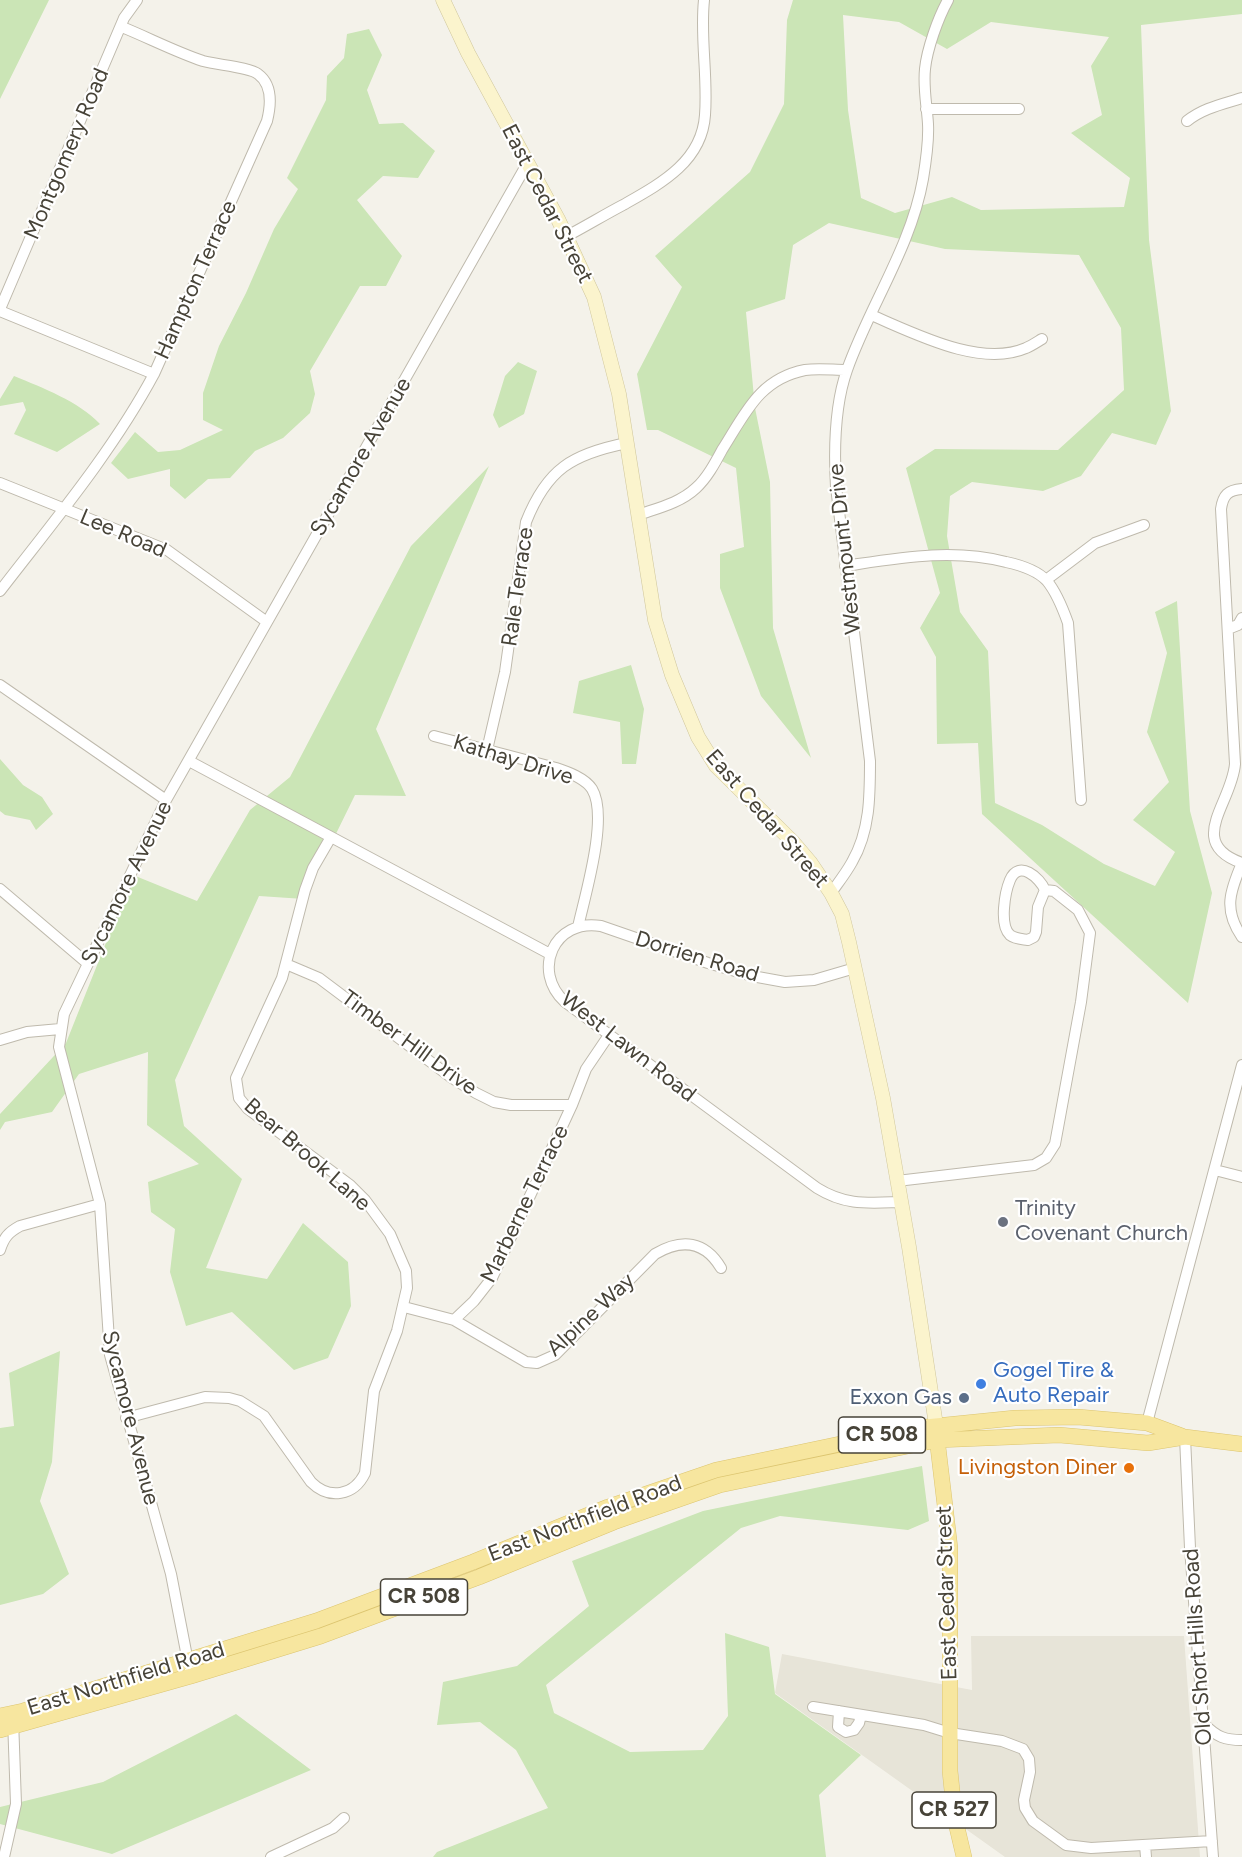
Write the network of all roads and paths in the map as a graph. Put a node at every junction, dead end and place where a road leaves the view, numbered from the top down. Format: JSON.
{"nodes":[{"id":1,"x":137,"y":0,"type":"edge"},
{"id":2,"x":443,"y":0,"type":"edge"},
{"id":3,"x":704,"y":0,"type":"edge"},
{"id":4,"x":948,"y":0,"type":"edge"},
{"id":5,"x":122,"y":27,"type":"junction"},
{"id":6,"x":1242,"y":98,"type":"edge"},
{"id":7,"x":926,"y":108,"type":"junction"},
{"id":8,"x":1019,"y":110,"type":"dead end"},
{"id":9,"x":1187,"y":121,"type":"dead end"},
{"id":10,"x":527,"y":164,"type":"junction"},
{"id":11,"x":567,"y":236,"type":"junction"},
{"id":12,"x":0,"y":310,"type":"edge"},
{"id":13,"x":872,"y":315,"type":"junction"},
{"id":14,"x":1042,"y":339,"type":"dead end"},
{"id":15,"x":847,"y":370,"type":"junction"},
{"id":16,"x":154,"y":374,"type":"junction"},
{"id":17,"x":627,"y":443,"type":"junction"},
{"id":18,"x":0,"y":483,"type":"edge"},
{"id":19,"x":1242,"y":489,"type":"edge"},
{"id":20,"x":63,"y":509,"type":"junction"},
{"id":21,"x":638,"y":515,"type":"junction"},
{"id":22,"x":1144,"y":525,"type":"dead end"},
{"id":23,"x":845,"y":566,"type":"junction"},
{"id":24,"x":1046,"y":580,"type":"junction"},
{"id":25,"x":0,"y":591,"type":"edge"},
{"id":26,"x":1242,"y":618,"type":"edge"},
{"id":27,"x":267,"y":622,"type":"junction"},
{"id":28,"x":1228,"y":629,"type":"junction"},
{"id":29,"x":0,"y":685,"type":"edge"},
{"id":30,"x":434,"y":736,"type":"dead end"},
{"id":31,"x":487,"y":750,"type":"junction"},
{"id":32,"x":189,"y":761,"type":"junction"},
{"id":33,"x":166,"y":800,"type":"junction"},
{"id":34,"x":1081,"y":800,"type":"dead end"},
{"id":35,"x":331,"y":837,"type":"junction"},
{"id":36,"x":1242,"y":863,"type":"edge"},
{"id":37,"x":0,"y":890,"type":"edge"},
{"id":38,"x":1045,"y":890,"type":"junction"},
{"id":39,"x":831,"y":893,"type":"junction"},
{"id":40,"x":1238,"y":926,"type":"edge"},
{"id":41,"x":578,"y":927,"type":"junction"},
{"id":42,"x":1242,"y":937,"type":"edge"},
{"id":43,"x":550,"y":954,"type":"junction"},
{"id":44,"x":87,"y":963,"type":"junction"},
{"id":45,"x":286,"y":964,"type":"junction"},
{"id":46,"x":855,"y":968,"type":"junction"},
{"id":47,"x":60,"y":1029,"type":"junction"},
{"id":48,"x":609,"y":1035,"type":"junction"},
{"id":49,"x":0,"y":1040,"type":"edge"},
{"id":50,"x":1242,"y":1065,"type":"edge"},
{"id":51,"x":572,"y":1105,"type":"junction"},
{"id":52,"x":1215,"y":1170,"type":"junction"},
{"id":53,"x":1242,"y":1177,"type":"edge"},
{"id":54,"x":897,"y":1181,"type":"junction"},
{"id":55,"x":901,"y":1202,"type":"junction"},
{"id":56,"x":100,"y":1204,"type":"junction"},
{"id":57,"x":0,"y":1250,"type":"edge"},
{"id":58,"x":721,"y":1268,"type":"dead end"},
{"id":59,"x":404,"y":1307,"type":"junction"},
{"id":60,"x":454,"y":1320,"type":"junction"},
{"id":61,"x":126,"y":1418,"type":"junction"},
{"id":62,"x":1147,"y":1424,"type":"junction"},
{"id":63,"x":936,"y":1432,"type":"junction"},
{"id":64,"x":1085,"y":1436,"type":"junction"},
{"id":65,"x":1185,"y":1437,"type":"junction"},
{"id":66,"x":1242,"y":1444,"type":"edge"},
{"id":67,"x":691,"y":1486,"type":"junction"},
{"id":68,"x":564,"y":1525,"type":"junction"},
{"id":69,"x":570,"y":1540,"type":"junction"},
{"id":70,"x":439,"y":1575,"type":"junction"},
{"id":71,"x":446,"y":1589,"type":"junction"},
{"id":72,"x":319,"y":1628,"type":"junction"},
{"id":73,"x":189,"y":1668,"type":"junction"},
{"id":74,"x":813,"y":1707,"type":"dead end"},
{"id":75,"x":838,"y":1711,"type":"junction"},
{"id":76,"x":861,"y":1715,"type":"junction"},
{"id":77,"x":7,"y":1722,"type":"edge"},
{"id":78,"x":1205,"y":1725,"type":"junction"},
{"id":79,"x":950,"y":1733,"type":"junction"},
{"id":80,"x":1242,"y":1740,"type":"edge"},
{"id":81,"x":344,"y":1818,"type":"dead end"},
{"id":82,"x":1212,"y":1840,"type":"junction"},
{"id":83,"x":1145,"y":1845,"type":"junction"},
{"id":84,"x":1080,"y":1852,"type":"edge"},
{"id":85,"x":4,"y":1857,"type":"edge"},
{"id":86,"x":271,"y":1857,"type":"edge"},
{"id":87,"x":964,"y":1857,"type":"edge"},
{"id":88,"x":1146,"y":1857,"type":"edge"},
{"id":89,"x":1214,"y":1857,"type":"edge"}],
"edges":[{"from":1,"to":5,"type":"street","name":"Montgomery Road"},
{"from":2,"to":10,"type":"main road","name":"East Cedar Street","number":"CR 527"},
{"from":3,"to":11,"type":"street"},
{"from":4,"to":7,"type":"street","name":"Westmount Drive"},
{"from":5,"to":12,"type":"street","name":"Montgomery Road"},
{"from":5,"to":16,"type":"street","name":"Hampton Terrace"},
{"from":6,"to":9,"type":"street"},
{"from":7,"to":8,"type":"street"},
{"from":7,"to":13,"type":"street","name":"Westmount Drive"},
{"from":10,"to":11,"type":"main road","name":"East Cedar Street","number":"CR 527"},
{"from":10,"to":27,"type":"street","name":"Sycamore Avenue"},
{"from":11,"to":17,"type":"main road","name":"East Cedar Street","number":"CR 527"},
{"from":12,"to":16,"type":"street"},
{"from":13,"to":14,"type":"street"},
{"from":13,"to":15,"type":"street","name":"Westmount Drive"},
{"from":15,"to":21,"type":"street"},
{"from":15,"to":23,"type":"street","name":"Westmount Drive"},
{"from":16,"to":20,"type":"street","name":"Hampton Terrace"},
{"from":17,"to":21,"type":"main road","name":"East Cedar Street","number":"CR 527"},
{"from":17,"to":31,"type":"street","name":"Rale Terrace"},
{"from":18,"to":20,"type":"street","name":"Lee Road"},
{"from":19,"to":28,"type":"street"},
{"from":20,"to":25,"type":"street","name":"Hampton Terrace"},
{"from":20,"to":27,"type":"street","name":"Lee Road"},
{"from":21,"to":39,"type":"main road","name":"East Cedar Street","number":"CR 527"},
{"from":22,"to":24,"type":"street"},
{"from":23,"to":24,"type":"street"},
{"from":23,"to":39,"type":"street","name":"Westmount Drive"},
{"from":24,"to":34,"type":"street"},
{"from":26,"to":28,"type":"street"},
{"from":27,"to":32,"type":"street","name":"Sycamore Avenue"},
{"from":28,"to":36,"type":"street"},
{"from":29,"to":33,"type":"street"},
{"from":30,"to":31,"type":"street","name":"Kathay Drive"},
{"from":31,"to":41,"type":"street","name":"Kathay Drive"},
{"from":32,"to":33,"type":"street","name":"Sycamore Avenue"},
{"from":32,"to":35,"type":"street"},
{"from":33,"to":44,"type":"street","name":"Sycamore Avenue"},
{"from":35,"to":43,"type":"street"},
{"from":35,"to":45,"type":"street","name":"Bear Brook Lane"},
{"from":36,"to":40,"type":"street"},
{"from":37,"to":44,"type":"street"},
{"from":38,"to":38,"type":"street"},
{"from":38,"to":54,"type":"street"},
{"from":39,"to":46,"type":"main road","name":"East Cedar Street","number":"CR 527"},
{"from":40,"to":42,"type":"street"},
{"from":41,"to":43,"type":"street"},
{"from":41,"to":46,"type":"street","name":"Dorrien Road"},
{"from":43,"to":48,"type":"street","name":"West Lawn Road"},
{"from":44,"to":47,"type":"street","name":"Sycamore Avenue"},
{"from":45,"to":51,"type":"street","name":"Timber Hill Drive"},
{"from":45,"to":59,"type":"street","name":"Bear Brook Lane"},
{"from":46,"to":54,"type":"main road","name":"East Cedar Street","number":"CR 527"},
{"from":47,"to":49,"type":"street"},
{"from":47,"to":56,"type":"street","name":"Sycamore Avenue"},
{"from":48,"to":51,"type":"street","name":"Marberne Terrace"},
{"from":48,"to":55,"type":"street","name":"West Lawn Road"},
{"from":50,"to":52,"type":"street"},
{"from":51,"to":60,"type":"street","name":"Marberne Terrace"},
{"from":52,"to":53,"type":"street"},
{"from":52,"to":62,"type":"street"},
{"from":54,"to":55,"type":"main road","name":"East Cedar Street","number":"CR 527"},
{"from":55,"to":63,"type":"main road","name":"East Cedar Street","number":"CR 527"},
{"from":56,"to":57,"type":"street"},
{"from":56,"to":61,"type":"street","name":"Sycamore Avenue"},
{"from":58,"to":60,"type":"street","name":"Alpine Way"},
{"from":59,"to":60,"type":"street"},
{"from":59,"to":61,"type":"street","name":"Bear Brook Lane"},
{"from":61,"to":73,"type":"street","name":"Sycamore Avenue"},
{"from":62,"to":63,"type":"main road","name":"East Northfield Road","number":"CR 508"},
{"from":62,"to":64,"type":"main road"},
{"from":62,"to":65,"type":"main road","name":"East Northfield Road","number":"CR 508"},
{"from":63,"to":64,"type":"main road","name":"East Northfield Road","number":"CR 508"},
{"from":63,"to":67,"type":"main road","name":"East Northfield Road","number":"CR 508"},
{"from":63,"to":79,"type":"main road","name":"East Cedar Street","number":"CR 527"},
{"from":64,"to":65,"type":"main road","name":"East Northfield Road","number":"CR 508"},
{"from":65,"to":66,"type":"main road","name":"East Northfield Road","number":"CR 508"},
{"from":65,"to":78,"type":"street","name":"Old Short Hills Road"},
{"from":67,"to":68,"type":"main road","name":"East Northfield Road","number":"CR 508"},
{"from":67,"to":69,"type":"main road","name":"East Northfield Road","number":"CR 508"},
{"from":68,"to":69,"type":"main road"},
{"from":68,"to":70,"type":"main road","name":"East Northfield Road","number":"CR 508"},
{"from":69,"to":71,"type":"main road","name":"East Northfield Road","number":"CR 508"},
{"from":70,"to":71,"type":"main road"},
{"from":70,"to":72,"type":"main road","name":"East Northfield Road","number":"CR 508"},
{"from":71,"to":72,"type":"main road","name":"East Northfield Road","number":"CR 508"},
{"from":72,"to":73,"type":"main road","name":"East Northfield Road","number":"CR 508"},
{"from":73,"to":77,"type":"main road","name":"East Northfield Road","number":"CR 508"},
{"from":74,"to":75,"type":"street"},
{"from":75,"to":76,"type":"street"},
{"from":75,"to":76,"type":"street"},
{"from":76,"to":79,"type":"street"},
{"from":77,"to":85,"type":"street"},
{"from":78,"to":80,"type":"street"},
{"from":78,"to":82,"type":"street","name":"Old Short Hills Road"},
{"from":79,"to":84,"type":"street"},
{"from":79,"to":87,"type":"main road","name":"East Cedar Street","number":"CR 527"},
{"from":81,"to":86,"type":"street"},
{"from":82,"to":83,"type":"street"},
{"from":82,"to":89,"type":"street","name":"Old Short Hills Road"},
{"from":83,"to":84,"type":"street"},
{"from":83,"to":88,"type":"street"}]}
